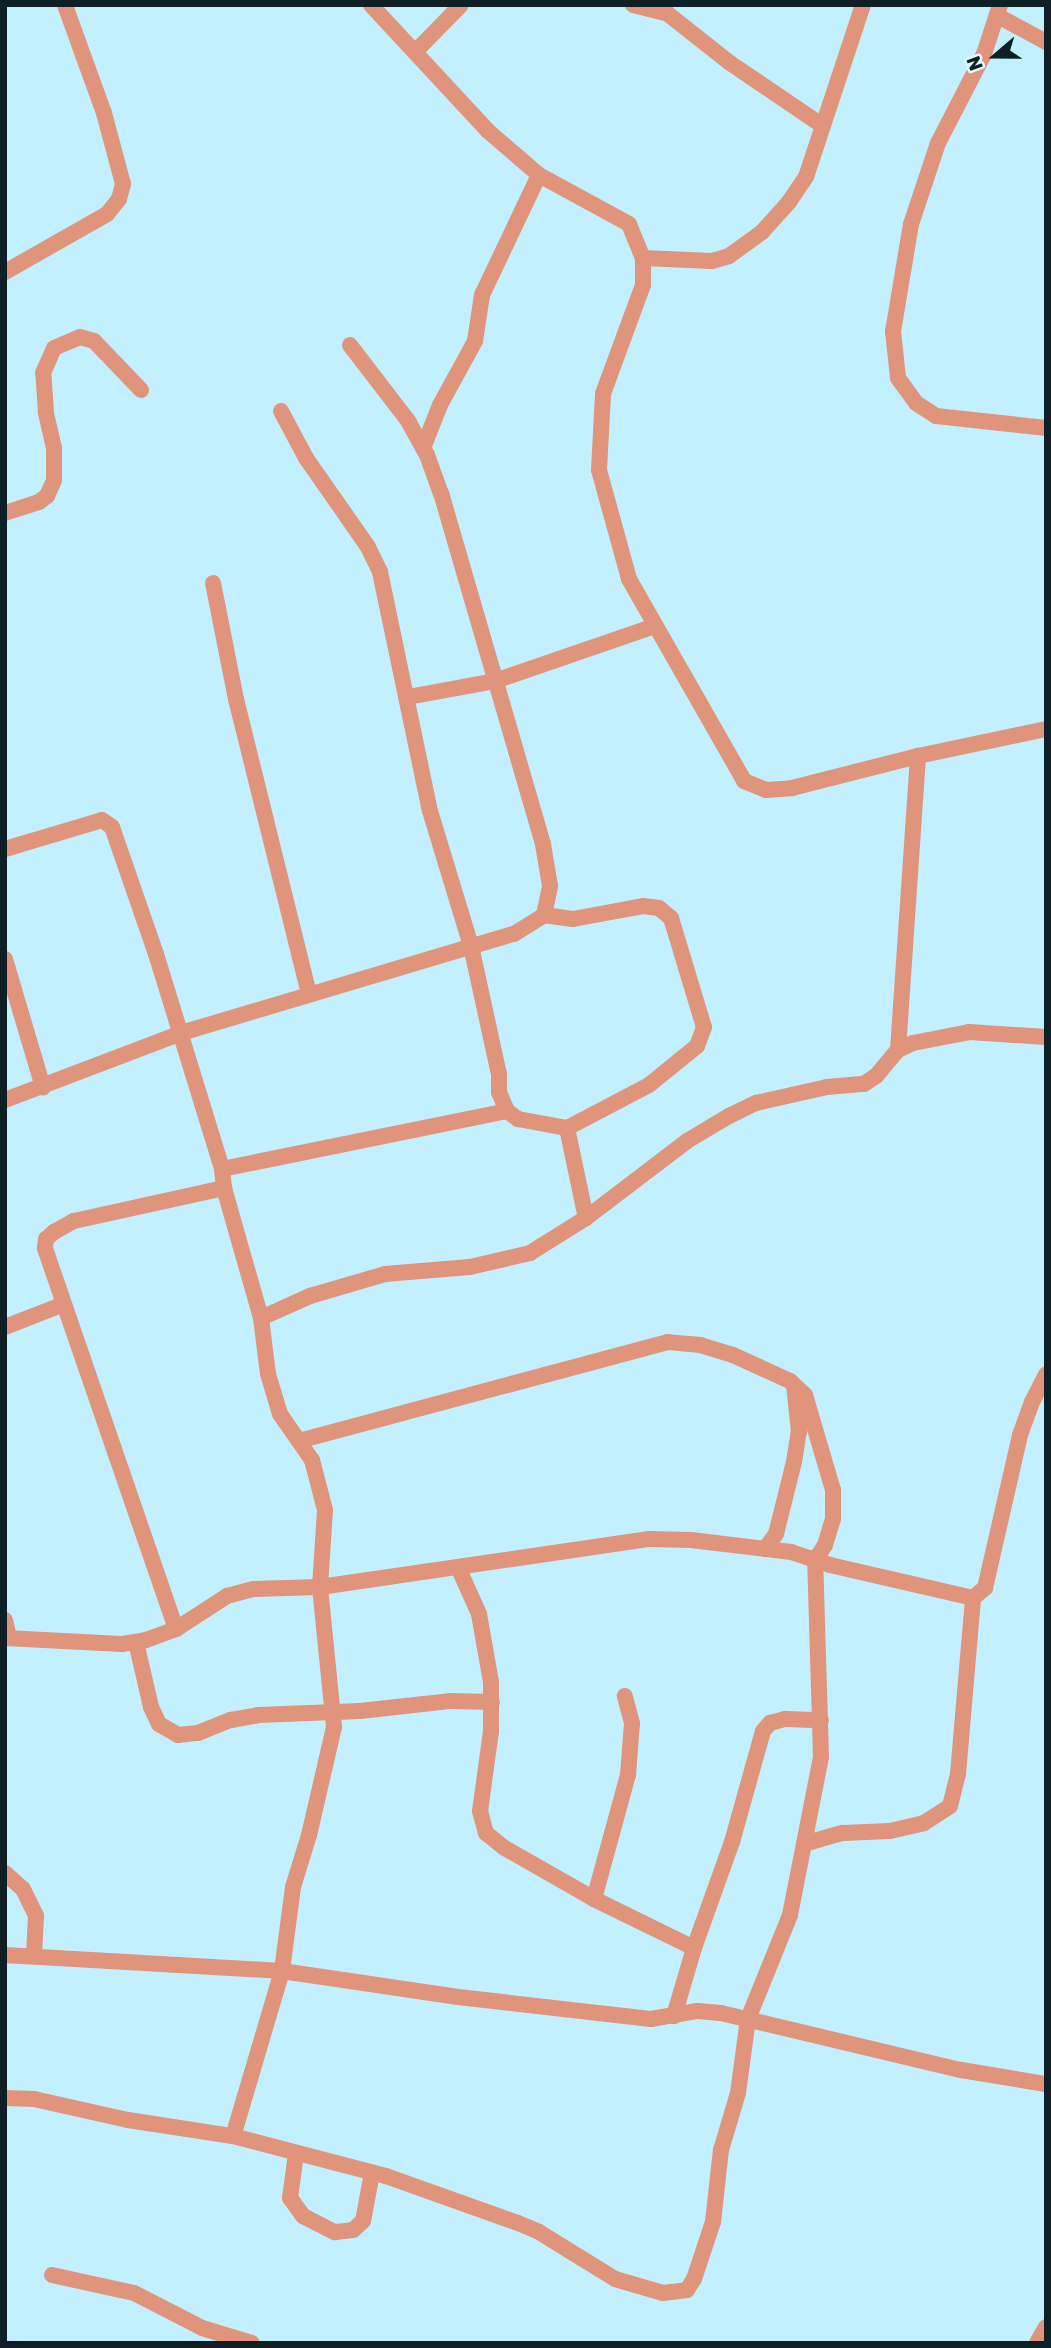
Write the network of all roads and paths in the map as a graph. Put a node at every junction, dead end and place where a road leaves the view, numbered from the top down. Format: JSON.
{"nodes":[{"id":1,"x":65,"y":5,"type":"edge"},
{"id":2,"x":371,"y":5,"type":"edge"},
{"id":3,"x":461,"y":5,"type":"edge"},
{"id":4,"x":633,"y":5,"type":"edge"},
{"id":5,"x":863,"y":5,"type":"edge"},
{"id":6,"x":674,"y":9,"type":"edge"},
{"id":7,"x":999,"y":11,"type":"edge"},
{"id":8,"x":1046,"y":42,"type":"edge"},
{"id":9,"x":416,"y":51,"type":"junction"},
{"id":10,"x":822,"y":126,"type":"junction"},
{"id":11,"x":539,"y":175,"type":"junction"},
{"id":12,"x":643,"y":258,"type":"junction"},
{"id":13,"x":5,"y":272,"type":"edge"},
{"id":14,"x":350,"y":345,"type":"dead end"},
{"id":15,"x":141,"y":390,"type":"dead end"},
{"id":16,"x":281,"y":411,"type":"dead end"},
{"id":17,"x":1046,"y":428,"type":"edge"},
{"id":18,"x":423,"y":448,"type":"junction"},
{"id":19,"x":5,"y":513,"type":"edge"},
{"id":20,"x":213,"y":583,"type":"dead end"},
{"id":21,"x":655,"y":626,"type":"junction"},
{"id":22,"x":495,"y":681,"type":"junction"},
{"id":23,"x":408,"y":697,"type":"junction"},
{"id":24,"x":1046,"y":729,"type":"edge"},
{"id":25,"x":918,"y":756,"type":"junction"},
{"id":26,"x":5,"y":849,"type":"edge"},
{"id":27,"x":544,"y":915,"type":"junction"},
{"id":28,"x":471,"y":946,"type":"junction"},
{"id":29,"x":5,"y":959,"type":"edge"},
{"id":30,"x":309,"y":993,"type":"junction"},
{"id":31,"x":181,"y":1033,"type":"junction"},
{"id":32,"x":1046,"y":1037,"type":"edge"},
{"id":33,"x":898,"y":1050,"type":"junction"},
{"id":34,"x":43,"y":1087,"type":"junction"},
{"id":35,"x":5,"y":1100,"type":"edge"},
{"id":36,"x":507,"y":1111,"type":"junction"},
{"id":37,"x":567,"y":1128,"type":"junction"},
{"id":38,"x":222,"y":1169,"type":"junction"},
{"id":39,"x":224,"y":1188,"type":"junction"},
{"id":40,"x":586,"y":1218,"type":"junction"},
{"id":41,"x":64,"y":1304,"type":"junction"},
{"id":42,"x":261,"y":1318,"type":"junction"},
{"id":43,"x":5,"y":1327,"type":"edge"},
{"id":44,"x":1046,"y":1374,"type":"edge"},
{"id":45,"x":794,"y":1385,"type":"junction"},
{"id":46,"x":299,"y":1441,"type":"junction"},
{"id":47,"x":765,"y":1549,"type":"junction"},
{"id":48,"x":815,"y":1560,"type":"junction"},
{"id":49,"x":458,"y":1567,"type":"junction"},
{"id":50,"x":320,"y":1587,"type":"junction"},
{"id":51,"x":973,"y":1598,"type":"junction"},
{"id":52,"x":5,"y":1620,"type":"edge"},
{"id":53,"x":176,"y":1629,"type":"junction"},
{"id":54,"x":7,"y":1637,"type":"edge"},
{"id":55,"x":136,"y":1642,"type":"junction"},
{"id":56,"x":625,"y":1696,"type":"dead end"},
{"id":57,"x":492,"y":1702,"type":"junction"},
{"id":58,"x":332,"y":1711,"type":"junction"},
{"id":59,"x":821,"y":1720,"type":"junction"},
{"id":60,"x":807,"y":1843,"type":"junction"},
{"id":61,"x":5,"y":1872,"type":"edge"},
{"id":62,"x":594,"y":1899,"type":"junction"},
{"id":63,"x":694,"y":1948,"type":"junction"},
{"id":64,"x":5,"y":1955,"type":"edge"},
{"id":65,"x":34,"y":1956,"type":"junction"},
{"id":66,"x":282,"y":1971,"type":"junction"},
{"id":67,"x":674,"y":2016,"type":"junction"},
{"id":68,"x":748,"y":2019,"type":"junction"},
{"id":69,"x":1046,"y":2084,"type":"edge"},
{"id":70,"x":5,"y":2098,"type":"edge"},
{"id":71,"x":233,"y":2136,"type":"junction"},
{"id":72,"x":296,"y":2154,"type":"junction"},
{"id":73,"x":372,"y":2173,"type":"junction"},
{"id":74,"x":52,"y":2274,"type":"dead end"},
{"id":75,"x":1046,"y":2328,"type":"edge"},
{"id":76,"x":252,"y":2343,"type":"edge"},
{"id":77,"x":1037,"y":2343,"type":"edge"}],
"edges":[{"from":1,"to":13,"type":"street"},
{"from":2,"to":9,"type":"street"},
{"from":3,"to":9,"type":"street"},
{"from":4,"to":6,"type":"street"},
{"from":5,"to":10,"type":"street"},
{"from":6,"to":10,"type":"street"},
{"from":7,"to":8,"type":"street"},
{"from":7,"to":17,"type":"street"},
{"from":9,"to":11,"type":"street"},
{"from":10,"to":12,"type":"street"},
{"from":11,"to":12,"type":"street"},
{"from":11,"to":18,"type":"street"},
{"from":12,"to":21,"type":"street"},
{"from":14,"to":18,"type":"street"},
{"from":15,"to":19,"type":"street"},
{"from":16,"to":23,"type":"street"},
{"from":18,"to":22,"type":"street"},
{"from":20,"to":30,"type":"street"},
{"from":21,"to":22,"type":"street"},
{"from":21,"to":25,"type":"street"},
{"from":22,"to":23,"type":"street"},
{"from":22,"to":27,"type":"street"},
{"from":23,"to":28,"type":"street"},
{"from":24,"to":25,"type":"street"},
{"from":25,"to":33,"type":"street"},
{"from":26,"to":31,"type":"street"},
{"from":27,"to":28,"type":"street"},
{"from":27,"to":37,"type":"street"},
{"from":28,"to":30,"type":"street"},
{"from":28,"to":36,"type":"street"},
{"from":29,"to":34,"type":"street"},
{"from":30,"to":31,"type":"street"},
{"from":31,"to":34,"type":"street"},
{"from":31,"to":38,"type":"street"},
{"from":32,"to":33,"type":"street"},
{"from":33,"to":40,"type":"street"},
{"from":34,"to":35,"type":"street"},
{"from":36,"to":37,"type":"street"},
{"from":36,"to":38,"type":"street"},
{"from":37,"to":40,"type":"street"},
{"from":38,"to":39,"type":"street"},
{"from":39,"to":41,"type":"street"},
{"from":39,"to":42,"type":"street"},
{"from":40,"to":42,"type":"street"},
{"from":41,"to":43,"type":"street"},
{"from":41,"to":53,"type":"street"},
{"from":42,"to":46,"type":"street"},
{"from":44,"to":51,"type":"street"},
{"from":45,"to":46,"type":"street"},
{"from":45,"to":47,"type":"street"},
{"from":45,"to":48,"type":"street"},
{"from":46,"to":50,"type":"street"},
{"from":47,"to":48,"type":"street"},
{"from":47,"to":49,"type":"street"},
{"from":48,"to":51,"type":"street"},
{"from":48,"to":59,"type":"street"},
{"from":49,"to":50,"type":"street"},
{"from":49,"to":57,"type":"street"},
{"from":50,"to":53,"type":"street"},
{"from":50,"to":58,"type":"street"},
{"from":51,"to":60,"type":"street"},
{"from":52,"to":54,"type":"street"},
{"from":53,"to":55,"type":"street"},
{"from":54,"to":55,"type":"street"},
{"from":55,"to":58,"type":"street"},
{"from":56,"to":62,"type":"street"},
{"from":57,"to":58,"type":"street"},
{"from":57,"to":62,"type":"street"},
{"from":58,"to":66,"type":"street"},
{"from":59,"to":60,"type":"street"},
{"from":59,"to":63,"type":"street"},
{"from":60,"to":68,"type":"street"},
{"from":61,"to":65,"type":"street"},
{"from":62,"to":63,"type":"street"},
{"from":63,"to":67,"type":"street"},
{"from":64,"to":65,"type":"street"},
{"from":65,"to":66,"type":"street"},
{"from":66,"to":67,"type":"street"},
{"from":66,"to":71,"type":"street"},
{"from":67,"to":68,"type":"street"},
{"from":68,"to":69,"type":"street"},
{"from":68,"to":73,"type":"street"},
{"from":70,"to":71,"type":"street"},
{"from":71,"to":72,"type":"street"},
{"from":72,"to":73,"type":"street"},
{"from":72,"to":73,"type":"street"},
{"from":74,"to":76,"type":"street"},
{"from":75,"to":77,"type":"street"}]}
